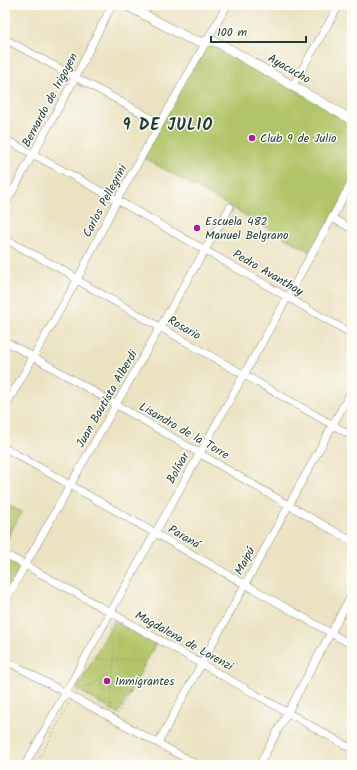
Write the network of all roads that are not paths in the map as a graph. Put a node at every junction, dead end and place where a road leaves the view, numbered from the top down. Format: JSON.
{"nodes":[{"id":1,"x":112,"y":5,"type":"edge"},
{"id":2,"x":126,"y":5,"type":"edge"},
{"id":3,"x":227,"y":5,"type":"edge"},
{"id":4,"x":339,"y":5,"type":"edge"},
{"id":5,"x":5,"y":39,"type":"edge"},
{"id":6,"x":207,"y":42,"type":"junction"},
{"id":7,"x":75,"y":78,"type":"junction"},
{"id":8,"x":293,"y":85,"type":"junction"},
{"id":9,"x":352,"y":120,"type":"edge"},
{"id":10,"x":160,"y":123,"type":"junction"},
{"id":11,"x":5,"y":139,"type":"edge"},
{"id":12,"x":33,"y":154,"type":"junction"},
{"id":13,"x":352,"y":182,"type":"edge"},
{"id":14,"x":117,"y":200,"type":"junction"},
{"id":15,"x":5,"y":205,"type":"edge"},
{"id":16,"x":230,"y":207,"type":"dead end"},
{"id":17,"x":332,"y":218,"type":"junction"},
{"id":18,"x":352,"y":229,"type":"edge"},
{"id":19,"x":5,"y":239,"type":"edge"},
{"id":20,"x":205,"y":250,"type":"junction"},
{"id":21,"x":77,"y":280,"type":"junction"},
{"id":22,"x":287,"y":296,"type":"junction"},
{"id":23,"x":160,"y":327,"type":"junction"},
{"id":24,"x":352,"y":334,"type":"edge"},
{"id":25,"x":5,"y":342,"type":"edge"},
{"id":26,"x":34,"y":357,"type":"junction"},
{"id":27,"x":243,"y":374,"type":"junction"},
{"id":28,"x":352,"y":390,"type":"edge"},
{"id":29,"x":116,"y":404,"type":"junction"},
{"id":30,"x":5,"y":407,"type":"edge"},
{"id":31,"x":333,"y":425,"type":"junction"},
{"id":32,"x":352,"y":436,"type":"edge"},
{"id":33,"x":5,"y":448,"type":"edge"},
{"id":34,"x":199,"y":453,"type":"junction"},
{"id":35,"x":71,"y":485,"type":"junction"},
{"id":36,"x":288,"y":505,"type":"junction"},
{"id":37,"x":155,"y":533,"type":"junction"},
{"id":38,"x":352,"y":540,"type":"edge"},
{"id":39,"x":5,"y":554,"type":"edge"},
{"id":40,"x":25,"y":565,"type":"junction"},
{"id":41,"x":245,"y":585,"type":"junction"},
{"id":42,"x":352,"y":594,"type":"edge"},
{"id":43,"x":5,"y":603,"type":"edge"},
{"id":44,"x":110,"y":612,"type":"junction"},
{"id":45,"x":331,"y":633,"type":"junction"},
{"id":46,"x":352,"y":645,"type":"edge"},
{"id":47,"x":5,"y":660,"type":"edge"},
{"id":48,"x":202,"y":663,"type":"junction"},
{"id":49,"x":69,"y":695,"type":"junction"},
{"id":50,"x":288,"y":712,"type":"junction"},
{"id":51,"x":158,"y":743,"type":"junction"},
{"id":52,"x":352,"y":749,"type":"edge"},
{"id":53,"x":25,"y":765,"type":"edge"},
{"id":54,"x":198,"y":765,"type":"edge"},
{"id":55,"x":258,"y":765,"type":"edge"}],
"edges":[{"from":1,"to":7,"type":"street","name":"Bernardo de Irigoyen"},
{"from":2,"to":6,"type":"street","name":"Ayacucho"},
{"from":3,"to":6,"type":"street","name":"Carlos Pellegrini"},
{"from":4,"to":8,"type":"street"},
{"from":5,"to":7,"type":"street"},
{"from":6,"to":8,"type":"street","name":"Ayacucho"},
{"from":6,"to":10,"type":"street","name":"Carlos Pellegrini"},
{"from":7,"to":10,"type":"street"},
{"from":7,"to":12,"type":"street","name":"Bernardo de Irigoyen"},
{"from":8,"to":9,"type":"street","name":"Ayacucho"},
{"from":10,"to":14,"type":"street","name":"Carlos Pellegrini"},
{"from":11,"to":12,"type":"street","name":"Pedro Avanthay"},
{"from":12,"to":14,"type":"street","name":"Pedro Avanthay"},
{"from":12,"to":15,"type":"street","name":"Bernardo de Irigoyen"},
{"from":13,"to":17,"type":"street","name":"Bolívar"},
{"from":14,"to":20,"type":"street","name":"Pedro Avanthay"},
{"from":14,"to":21,"type":"street","name":"Carlos Pellegrini"},
{"from":16,"to":20,"type":"street","name":"Juan Bautista Alberdi"},
{"from":17,"to":18,"type":"street"},
{"from":17,"to":22,"type":"street","name":"Bolívar"},
{"from":19,"to":21,"type":"street","name":"Rosario"},
{"from":20,"to":22,"type":"street","name":"Pedro Avanthay"},
{"from":20,"to":23,"type":"street","name":"Juan Bautista Alberdi"},
{"from":21,"to":23,"type":"street","name":"Rosario"},
{"from":21,"to":26,"type":"street","name":"Carlos Pellegrini"},
{"from":22,"to":24,"type":"street","name":"Pedro Avanthay"},
{"from":22,"to":27,"type":"street","name":"Bolívar"},
{"from":23,"to":27,"type":"street","name":"Rosario"},
{"from":23,"to":29,"type":"street","name":"Juan Bautista Alberdi"},
{"from":25,"to":26,"type":"street","name":"Lisandro de la Torre"},
{"from":26,"to":29,"type":"street","name":"Lisandro de la Torre"},
{"from":26,"to":30,"type":"street","name":"Carlos Pellegrini"},
{"from":27,"to":31,"type":"street","name":"Rosario"},
{"from":27,"to":34,"type":"street","name":"Bolívar"},
{"from":28,"to":31,"type":"street","name":"Maipú"},
{"from":29,"to":34,"type":"street","name":"Lisandro de la Torre"},
{"from":29,"to":35,"type":"street","name":"Juan Bautista Alberdi"},
{"from":31,"to":32,"type":"street","name":"Rosario"},
{"from":31,"to":36,"type":"street","name":"Maipú"},
{"from":33,"to":35,"type":"street","name":"Paraná"},
{"from":34,"to":36,"type":"street","name":"Lisandro de la Torre"},
{"from":34,"to":37,"type":"street","name":"Bolívar"},
{"from":35,"to":37,"type":"street","name":"Paraná"},
{"from":35,"to":40,"type":"street","name":"Juan Bautista Alberdi"},
{"from":36,"to":38,"type":"street","name":"Lisandro de la Torre"},
{"from":36,"to":41,"type":"street","name":"Maipú"},
{"from":37,"to":41,"type":"street","name":"Paraná"},
{"from":37,"to":44,"type":"street","name":"Bolívar"},
{"from":39,"to":40,"type":"street","name":"Magdalena de Lorenzi"},
{"from":40,"to":43,"type":"street","name":"Juan Bautista Alberdi"},
{"from":40,"to":44,"type":"street","name":"Magdalena de Lorenzi"},
{"from":41,"to":45,"type":"street","name":"Paraná"},
{"from":41,"to":48,"type":"street","name":"Maipú"},
{"from":42,"to":45,"type":"street"},
{"from":44,"to":48,"type":"street","name":"Magdalena de Lorenzi"},
{"from":44,"to":49,"type":"street","name":"Bolívar"},
{"from":45,"to":46,"type":"street","name":"Paraná"},
{"from":45,"to":50,"type":"street"},
{"from":47,"to":49,"type":"street"},
{"from":48,"to":50,"type":"street","name":"Magdalena de Lorenzi"},
{"from":48,"to":51,"type":"street","name":"Maipú"},
{"from":49,"to":51,"type":"street"},
{"from":49,"to":53,"type":"street","name":"Bolívar"},
{"from":50,"to":52,"type":"street","name":"Magdalena de Lorenzi"},
{"from":50,"to":55,"type":"street"},
{"from":51,"to":54,"type":"street"}]}
